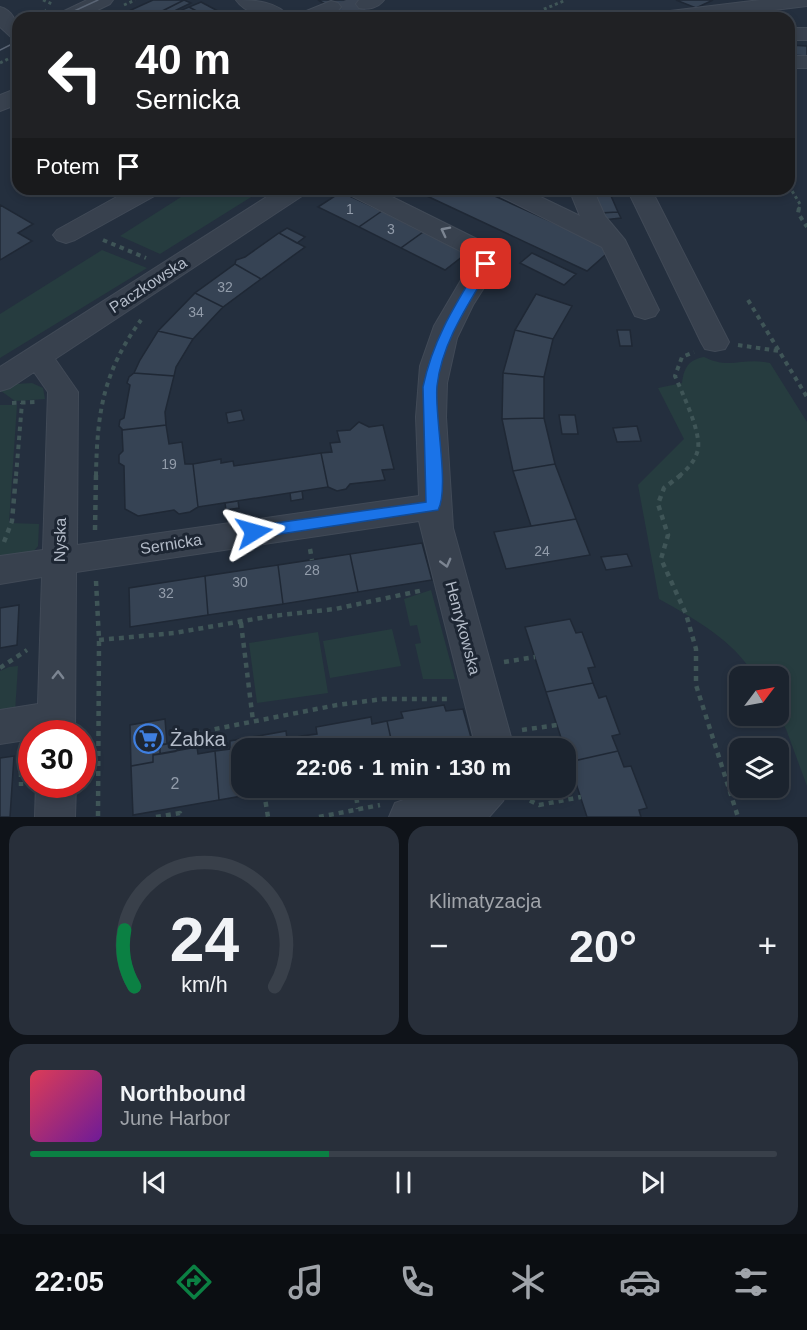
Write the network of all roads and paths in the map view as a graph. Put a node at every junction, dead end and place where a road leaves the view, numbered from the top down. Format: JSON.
{"nodes":[{"id":1,"x":104,"y":0,"type":"edge"},
{"id":2,"x":246,"y":0,"type":"edge"},
{"id":3,"x":566,"y":0,"type":"edge"},
{"id":4,"x":807,"y":0,"type":"edge"},
{"id":5,"x":77,"y":12,"type":"edge"},
{"id":6,"x":269,"y":12,"type":"edge"},
{"id":7,"x":540,"y":12,"type":"edge"},
{"id":8,"x":726,"y":12,"type":"edge"},
{"id":9,"x":0,"y":13,"type":"edge"},
{"id":10,"x":12,"y":47,"type":"edge"},
{"id":11,"x":138,"y":195,"type":"edge"},
{"id":12,"x":287,"y":195,"type":"edge"},
{"id":13,"x":369,"y":195,"type":"edge"},
{"id":14,"x":517,"y":195,"type":"edge"},
{"id":15,"x":583,"y":195,"type":"edge"},
{"id":16,"x":642,"y":195,"type":"edge"},
{"id":17,"x":794,"y":195,"type":"edge"},
{"id":18,"x":807,"y":227,"type":"edge"},
{"id":19,"x":74,"y":231,"type":"joint"},
{"id":20,"x":613,"y":242,"type":"junction"},
{"id":21,"x":171,"y":269,"type":"junction"},
{"id":22,"x":748,"y":300,"type":"dead end"},
{"id":23,"x":645,"y":310,"type":"dead end"},
{"id":24,"x":715,"y":342,"type":"junction"},
{"id":25,"x":779,"y":351,"type":"junction"},
{"id":26,"x":36,"y":357,"type":"junction"},
{"id":27,"x":2,"y":392,"type":"edge"},
{"id":28,"x":807,"y":397,"type":"edge"},
{"id":29,"x":101,"y":398,"type":"dead end"},
{"id":30,"x":42,"y":401,"type":"dead end"},
{"id":31,"x":22,"y":403,"type":"junction"},
{"id":32,"x":433,"y":506,"type":"junction"},
{"id":33,"x":95,"y":539,"type":"dead end"},
{"id":34,"x":1,"y":558,"type":"edge"},
{"id":35,"x":59,"y":563,"type":"junction"},
{"id":36,"x":96,"y":578,"type":"dead end"},
{"id":37,"x":429,"y":589,"type":"dead end"},
{"id":38,"x":241,"y":623,"type":"junction"},
{"id":39,"x":99,"y":640,"type":"junction"},
{"id":40,"x":27,"y":649,"type":"dead end"},
{"id":41,"x":535,"y":657,"type":"dead end"},
{"id":42,"x":11,"y":660,"type":"junction"},
{"id":43,"x":0,"y":662,"type":"edge"},
{"id":44,"x":500,"y":662,"type":"dead end"},
{"id":45,"x":0,"y":668,"type":"edge"},
{"id":46,"x":454,"y":699,"type":"dead end"},
{"id":47,"x":57,"y":720,"type":"edge"},
{"id":48,"x":253,"y":722,"type":"junction"},
{"id":49,"x":557,"y":724,"type":"dead end"},
{"id":50,"x":0,"y":727,"type":"edge"},
{"id":51,"x":18,"y":727,"type":"edge"},
{"id":52,"x":195,"y":733,"type":"dead end"},
{"id":53,"x":506,"y":738,"type":"edge"},
{"id":54,"x":513,"y":738,"type":"edge"},
{"id":55,"x":581,"y":797,"type":"dead end"},
{"id":56,"x":56,"y":798,"type":"edge"},
{"id":57,"x":265,"y":798,"type":"edge"},
{"id":58,"x":356,"y":798,"type":"edge"},
{"id":59,"x":490,"y":798,"type":"edge"},
{"id":60,"x":521,"y":798,"type":"edge"},
{"id":61,"x":576,"y":798,"type":"edge"},
{"id":62,"x":576,"y":798,"type":"edge"},
{"id":63,"x":358,"y":809,"type":"dead end"},
{"id":64,"x":55,"y":817,"type":"edge"},
{"id":65,"x":98,"y":817,"type":"edge"},
{"id":66,"x":156,"y":817,"type":"edge"},
{"id":67,"x":181,"y":817,"type":"edge"},
{"id":68,"x":268,"y":817,"type":"edge"},
{"id":69,"x":409,"y":817,"type":"edge"},
{"id":70,"x":738,"y":817,"type":"edge"}],
"edges":[{"from":1,"to":5,"type":"street"},
{"from":2,"to":6,"type":"street"},
{"from":3,"to":7,"type":"path"},
{"from":4,"to":8,"type":"street"},
{"from":9,"to":10,"type":"street"},
{"from":11,"to":19,"type":"street"},
{"from":12,"to":21,"type":"street","name":"Paczkowska"},
{"from":32,"to":13,"type":"street","one_way":true},
{"from":14,"to":20,"type":"street"},
{"from":15,"to":20,"type":"street"},
{"from":16,"to":24,"type":"street"},
{"from":17,"to":18,"type":"path"},
{"from":19,"to":21,"type":"path"},
{"from":20,"to":23,"type":"street"},
{"from":21,"to":26,"type":"street","name":"Paczkowska"},
{"from":22,"to":25,"type":"path"},
{"from":24,"to":25,"type":"path"},
{"from":24,"to":70,"type":"path"},
{"from":25,"to":28,"type":"path"},
{"from":26,"to":27,"type":"street","name":"Paczkowska"},
{"from":26,"to":35,"type":"street","name":"Nyska"},
{"from":27,"to":31,"type":"path"},
{"from":29,"to":33,"type":"path"},
{"from":30,"to":31,"type":"path"},
{"from":31,"to":34,"type":"path"},
{"from":32,"to":35,"type":"street","name":"Sernicka"},
{"from":32,"to":53,"type":"street","name":"Henrykowska","one_way":true},
{"from":34,"to":35,"type":"street","name":"Sernicka"},
{"from":47,"to":35,"type":"street","name":"Nyska","one_way":true},
{"from":36,"to":39,"type":"path"},
{"from":37,"to":38,"type":"path"},
{"from":38,"to":39,"type":"path"},
{"from":38,"to":48,"type":"path"},
{"from":39,"to":65,"type":"path"},
{"from":40,"to":42,"type":"path"},
{"from":41,"to":44,"type":"path"},
{"from":42,"to":43,"type":"path"},
{"from":42,"to":45,"type":"path"},
{"from":46,"to":48,"type":"path"},
{"from":48,"to":52,"type":"path"},
{"from":49,"to":54,"type":"path"},
{"from":50,"to":51,"type":"street"},
{"from":55,"to":62,"type":"path"},
{"from":56,"to":64,"type":"street"},
{"from":57,"to":68,"type":"path"},
{"from":58,"to":63,"type":"path"},
{"from":59,"to":69,"type":"street"},
{"from":60,"to":61,"type":"path"},
{"from":66,"to":67,"type":"path"}]}
